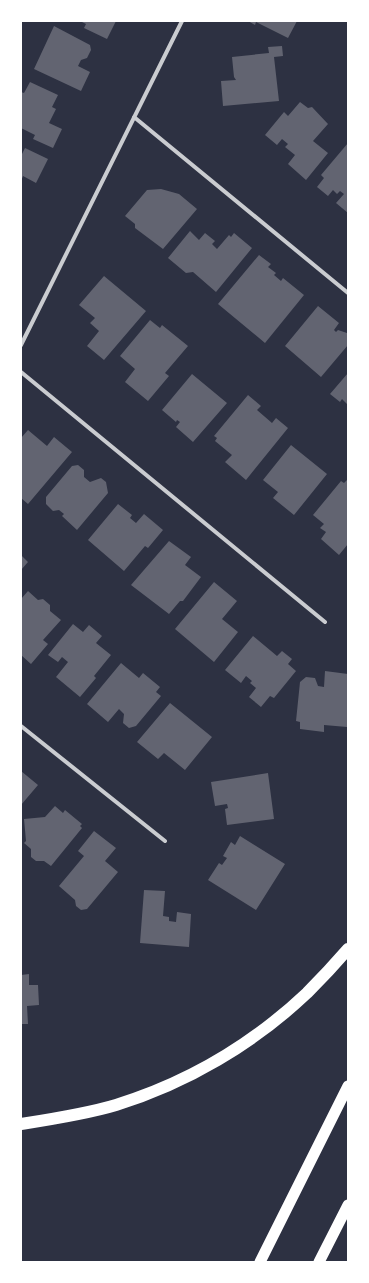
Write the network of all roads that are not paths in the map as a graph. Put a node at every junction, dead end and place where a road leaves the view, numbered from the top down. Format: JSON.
{"nodes":[{"id":1,"x":182,"y":21,"type":"edge"},
{"id":2,"x":134,"y":117,"type":"junction"},
{"id":3,"x":348,"y":294,"type":"edge"},
{"id":4,"x":21,"y":345,"type":"edge"},
{"id":5,"x":21,"y":372,"type":"edge"},
{"id":6,"x":325,"y":622,"type":"dead end"},
{"id":7,"x":21,"y":726,"type":"edge"},
{"id":8,"x":164,"y":841,"type":"dead end"},
{"id":9,"x":348,"y":949,"type":"edge"},
{"id":10,"x":348,"y":1086,"type":"edge"},
{"id":11,"x":21,"y":1124,"type":"edge"},
{"id":12,"x":348,"y":1205,"type":"edge"},
{"id":13,"x":260,"y":1262,"type":"edge"},
{"id":14,"x":319,"y":1262,"type":"edge"}],
"edges":[{"from":1,"to":2,"type":"street"},
{"from":2,"to":3,"type":"street"},
{"from":2,"to":4,"type":"street"},
{"from":5,"to":6,"type":"street"},
{"from":7,"to":8,"type":"street"},
{"from":9,"to":11,"type":"highway"},
{"from":10,"to":13,"type":"highway"},
{"from":12,"to":14,"type":"highway"}]}
